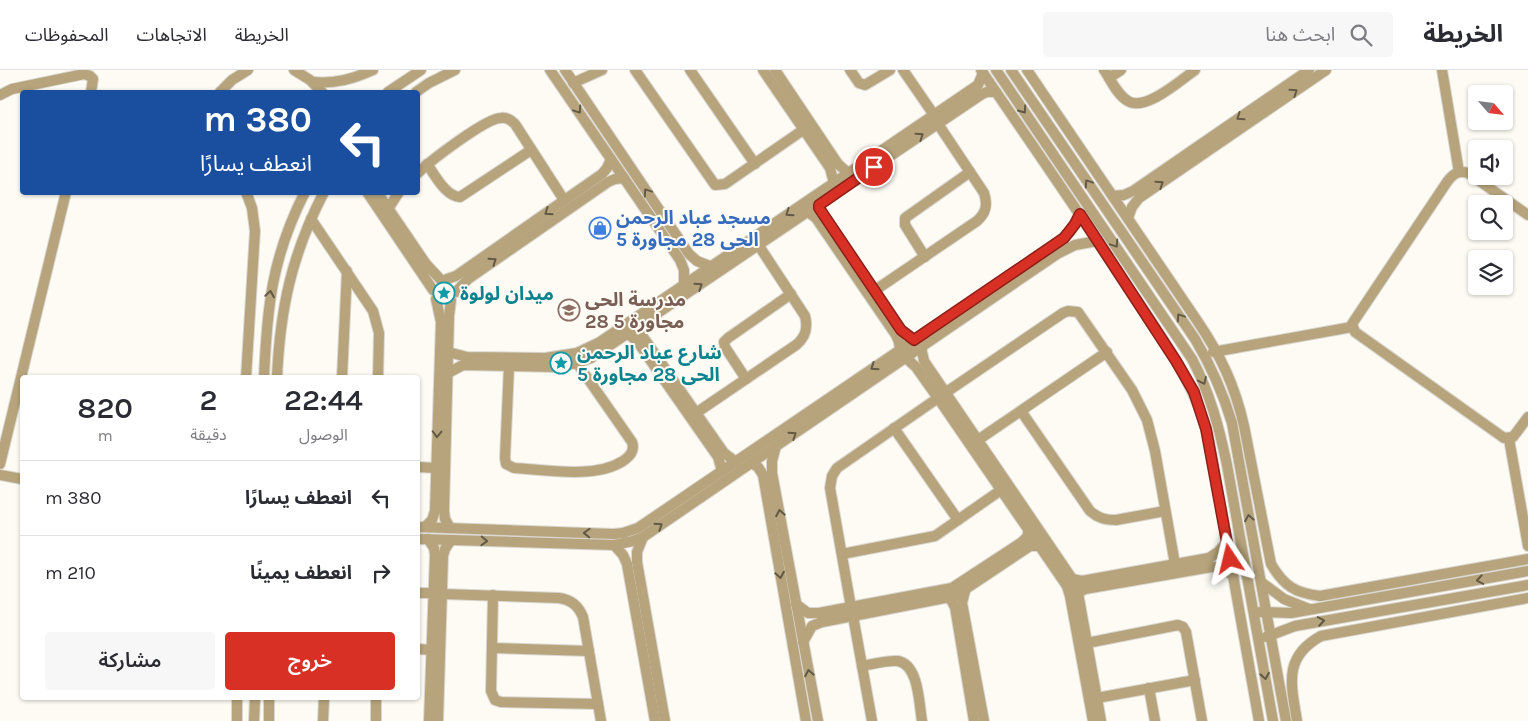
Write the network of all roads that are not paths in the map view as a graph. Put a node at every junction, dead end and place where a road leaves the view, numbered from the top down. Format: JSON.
{"nodes":[{"id":1,"x":248,"y":70,"type":"edge"},
{"id":2,"x":294,"y":70,"type":"edge"},
{"id":3,"x":373,"y":70,"type":"edge"},
{"id":4,"x":421,"y":70,"type":"edge"},
{"id":5,"x":455,"y":70,"type":"edge"},
{"id":6,"x":550,"y":70,"type":"edge"},
{"id":7,"x":565,"y":70,"type":"edge"},
{"id":8,"x":602,"y":70,"type":"edge"},
{"id":9,"x":635,"y":70,"type":"edge"},
{"id":10,"x":690,"y":70,"type":"edge"},
{"id":11,"x":764,"y":70,"type":"edge"},
{"id":12,"x":775,"y":70,"type":"edge"},
{"id":13,"x":850,"y":70,"type":"edge"},
{"id":14,"x":890,"y":70,"type":"edge"},
{"id":15,"x":903,"y":70,"type":"edge"},
{"id":16,"x":996,"y":70,"type":"edge"},
{"id":17,"x":1011,"y":70,"type":"edge"},
{"id":18,"x":1121,"y":70,"type":"edge"},
{"id":19,"x":1195,"y":70,"type":"edge"},
{"id":20,"x":1326,"y":70,"type":"edge"},
{"id":21,"x":1442,"y":70,"type":"edge"},
{"id":22,"x":1029,"y":71,"type":"edge"},
{"id":23,"x":1306,"y":71,"type":"edge"},
{"id":24,"x":982,"y":72,"type":"edge"},
{"id":25,"x":1107,"y":74,"type":"edge"},
{"id":26,"x":308,"y":76,"type":"edge"},
{"id":27,"x":574,"y":83,"type":"junction"},
{"id":28,"x":90,"y":90,"type":"edge"},
{"id":29,"x":222,"y":90,"type":"edge"},
{"id":30,"x":320,"y":90,"type":"edge"},
{"id":31,"x":391,"y":90,"type":"edge"},
{"id":32,"x":419,"y":90,"type":"edge"},
{"id":33,"x":996,"y":92,"type":"junction"},
{"id":34,"x":0,"y":94,"type":"edge"},
{"id":35,"x":936,"y":119,"type":"junction"},
{"id":36,"x":804,"y":130,"type":"junction"},
{"id":37,"x":531,"y":150,"type":"junction"},
{"id":38,"x":611,"y":159,"type":"junction"},
{"id":39,"x":427,"y":164,"type":"junction"},
{"id":40,"x":755,"y":164,"type":"junction"},
{"id":41,"x":420,"y":171,"type":"edge"},
{"id":42,"x":970,"y":172,"type":"junction"},
{"id":43,"x":1459,"y":172,"type":"junction"},
{"id":44,"x":848,"y":173,"type":"junction"},
{"id":45,"x":624,"y":178,"type":"junction"},
{"id":46,"x":834,"y":183,"type":"junction"},
{"id":47,"x":65,"y":195,"type":"edge"},
{"id":48,"x":247,"y":195,"type":"edge"},
{"id":49,"x":304,"y":195,"type":"edge"},
{"id":50,"x":323,"y":195,"type":"edge"},
{"id":51,"x":369,"y":195,"type":"edge"},
{"id":52,"x":379,"y":195,"type":"edge"},
{"id":53,"x":398,"y":195,"type":"edge"},
{"id":54,"x":1113,"y":196,"type":"junction"},
{"id":55,"x":564,"y":200,"type":"junction"},
{"id":56,"x":819,"y":205,"type":"junction"},
{"id":57,"x":1121,"y":208,"type":"junction"},
{"id":58,"x":388,"y":209,"type":"junction"},
{"id":59,"x":808,"y":212,"type":"junction"},
{"id":60,"x":1080,"y":214,"type":"junction"},
{"id":61,"x":1528,"y":215,"type":"edge"},
{"id":62,"x":1110,"y":216,"type":"junction"},
{"id":63,"x":1128,"y":218,"type":"junction"},
{"id":64,"x":311,"y":219,"type":"junction"},
{"id":65,"x":1097,"y":241,"type":"junction"},
{"id":66,"x":758,"y":246,"type":"junction"},
{"id":67,"x":925,"y":257,"type":"junction"},
{"id":68,"x":712,"y":266,"type":"junction"},
{"id":69,"x":347,"y":271,"type":"junction"},
{"id":70,"x":444,"y":280,"type":"junction"},
{"id":71,"x":684,"y":285,"type":"junction"},
{"id":72,"x":874,"y":291,"type":"junction"},
{"id":73,"x":434,"y":294,"type":"junction"},
{"id":74,"x":791,"y":294,"type":"junction"},
{"id":75,"x":454,"y":296,"type":"junction"},
{"id":76,"x":268,"y":314,"type":"junction"},
{"id":77,"x":250,"y":315,"type":"junction"},
{"id":78,"x":639,"y":327,"type":"junction"},
{"id":79,"x":1352,"y":327,"type":"junction"},
{"id":80,"x":628,"y":334,"type":"junction"},
{"id":81,"x":918,"y":344,"type":"junction"},
{"id":82,"x":1217,"y":351,"type":"junction"},
{"id":83,"x":448,"y":352,"type":"junction"},
{"id":84,"x":1106,"y":352,"type":"junction"},
{"id":85,"x":903,"y":354,"type":"junction"},
{"id":86,"x":1205,"y":355,"type":"junction"},
{"id":87,"x":1192,"y":359,"type":"junction"},
{"id":88,"x":577,"y":363,"type":"junction"},
{"id":89,"x":509,"y":366,"type":"junction"},
{"id":90,"x":924,"y":369,"type":"junction"},
{"id":91,"x":448,"y":373,"type":"junction"},
{"id":92,"x":22,"y":375,"type":"edge"},
{"id":93,"x":246,"y":375,"type":"edge"},
{"id":94,"x":264,"y":375,"type":"edge"},
{"id":95,"x":277,"y":375,"type":"edge"},
{"id":96,"x":342,"y":375,"type":"edge"},
{"id":97,"x":378,"y":375,"type":"edge"},
{"id":98,"x":746,"y":379,"type":"junction"},
{"id":99,"x":20,"y":382,"type":"edge"},
{"id":100,"x":855,"y":387,"type":"junction"},
{"id":101,"x":942,"y":395,"type":"junction"},
{"id":102,"x":1021,"y":410,"type":"junction"},
{"id":103,"x":696,"y":414,"type":"junction"},
{"id":104,"x":1528,"y":417,"type":"edge"},
{"id":105,"x":894,"y":428,"type":"junction"},
{"id":106,"x":1509,"y":438,"type":"junction"},
{"id":107,"x":978,"y":440,"type":"junction"},
{"id":108,"x":776,"y":446,"type":"junction"},
{"id":109,"x":736,"y":462,"type":"junction"},
{"id":110,"x":0,"y":464,"type":"edge"},
{"id":111,"x":751,"y":464,"type":"junction"},
{"id":112,"x":420,"y":467,"type":"edge"},
{"id":113,"x":436,"y":468,"type":"junction"},
{"id":114,"x":722,"y":471,"type":"junction"},
{"id":115,"x":0,"y":475,"type":"edge"},
{"id":116,"x":20,"y":479,"type":"edge"},
{"id":117,"x":1002,"y":490,"type":"junction"},
{"id":118,"x":1166,"y":511,"type":"junction"},
{"id":119,"x":958,"y":520,"type":"junction"},
{"id":120,"x":421,"y":527,"type":"edge"},
{"id":121,"x":450,"y":528,"type":"junction"},
{"id":122,"x":1029,"y":530,"type":"junction"},
{"id":123,"x":560,"y":532,"type":"junction"},
{"id":124,"x":643,"y":537,"type":"junction"},
{"id":125,"x":423,"y":539,"type":"edge"},
{"id":126,"x":451,"y":540,"type":"junction"},
{"id":127,"x":1227,"y":542,"type":"junction"},
{"id":128,"x":560,"y":543,"type":"junction"},
{"id":129,"x":614,"y":545,"type":"junction"},
{"id":130,"x":1040,"y":546,"type":"junction"},
{"id":131,"x":1528,"y":546,"type":"edge"},
{"id":132,"x":842,"y":554,"type":"junction"},
{"id":133,"x":439,"y":555,"type":"junction"},
{"id":134,"x":1525,"y":560,"type":"edge"},
{"id":135,"x":1175,"y":564,"type":"junction"},
{"id":136,"x":1526,"y":571,"type":"edge"},
{"id":137,"x":1233,"y":575,"type":"junction"},
{"id":138,"x":1072,"y":579,"type":"junction"},
{"id":139,"x":1261,"y":582,"type":"junction"},
{"id":140,"x":1528,"y":585,"type":"edge"},
{"id":141,"x":1358,"y":589,"type":"junction"},
{"id":142,"x":965,"y":590,"type":"junction"},
{"id":143,"x":420,"y":593,"type":"edge"},
{"id":144,"x":1078,"y":593,"type":"junction"},
{"id":145,"x":438,"y":594,"type":"junction"},
{"id":146,"x":493,"y":595,"type":"junction"},
{"id":147,"x":950,"y":598,"type":"junction"},
{"id":148,"x":1528,"y":598,"type":"edge"},
{"id":149,"x":1360,"y":601,"type":"junction"},
{"id":150,"x":796,"y":604,"type":"junction"},
{"id":151,"x":1253,"y":610,"type":"junction"},
{"id":152,"x":1310,"y":610,"type":"junction"},
{"id":153,"x":852,"y":612,"type":"junction"},
{"id":154,"x":1267,"y":613,"type":"junction"},
{"id":155,"x":1291,"y":613,"type":"junction"},
{"id":156,"x":1363,"y":614,"type":"junction"},
{"id":157,"x":1295,"y":626,"type":"junction"},
{"id":158,"x":1365,"y":628,"type":"junction"},
{"id":159,"x":1271,"y":635,"type":"junction"},
{"id":160,"x":803,"y":642,"type":"junction"},
{"id":161,"x":1087,"y":643,"type":"junction"},
{"id":162,"x":1260,"y":643,"type":"junction"},
{"id":163,"x":492,"y":648,"type":"junction"},
{"id":164,"x":420,"y":649,"type":"edge"},
{"id":165,"x":432,"y":650,"type":"junction"},
{"id":166,"x":589,"y":651,"type":"junction"},
{"id":167,"x":862,"y":666,"type":"junction"},
{"id":168,"x":1088,"y":672,"type":"junction"},
{"id":169,"x":1195,"y":680,"type":"junction"},
{"id":170,"x":1149,"y":688,"type":"junction"},
{"id":171,"x":1097,"y":698,"type":"junction"},
{"id":172,"x":237,"y":700,"type":"edge"},
{"id":173,"x":255,"y":700,"type":"edge"},
{"id":174,"x":269,"y":700,"type":"edge"},
{"id":175,"x":324,"y":700,"type":"edge"},
{"id":176,"x":376,"y":700,"type":"edge"},
{"id":177,"x":598,"y":704,"type":"junction"},
{"id":178,"x":237,"y":721,"type":"edge"},
{"id":179,"x":254,"y":721,"type":"edge"},
{"id":180,"x":269,"y":721,"type":"edge"},
{"id":181,"x":324,"y":721,"type":"edge"},
{"id":182,"x":376,"y":721,"type":"edge"},
{"id":183,"x":429,"y":721,"type":"edge"},
{"id":184,"x":438,"y":721,"type":"edge"},
{"id":185,"x":601,"y":721,"type":"edge"},
{"id":186,"x":655,"y":721,"type":"edge"},
{"id":187,"x":665,"y":721,"type":"edge"},
{"id":188,"x":806,"y":721,"type":"edge"},
{"id":189,"x":818,"y":721,"type":"edge"},
{"id":190,"x":872,"y":721,"type":"edge"},
{"id":191,"x":922,"y":721,"type":"edge"},
{"id":192,"x":974,"y":721,"type":"edge"},
{"id":193,"x":984,"y":721,"type":"edge"},
{"id":194,"x":1092,"y":721,"type":"edge"},
{"id":195,"x":1101,"y":721,"type":"edge"},
{"id":196,"x":1155,"y":721,"type":"edge"},
{"id":197,"x":1202,"y":721,"type":"edge"},
{"id":198,"x":1259,"y":721,"type":"edge"},
{"id":199,"x":1273,"y":721,"type":"edge"},
{"id":200,"x":1286,"y":721,"type":"edge"},
{"id":201,"x":1297,"y":721,"type":"edge"}],
"edges":[{"from":1,"to":29,"type":"street"},
{"from":2,"to":26,"type":"street"},
{"from":3,"to":26,"type":"street"},
{"from":4,"to":31,"type":"street"},
{"from":5,"to":32,"type":"street"},
{"from":6,"to":38,"type":"street","one_way":true},
{"from":7,"to":27,"type":"street"},
{"from":8,"to":27,"type":"street"},
{"from":9,"to":40,"type":"street"},
{"from":10,"to":40,"type":"street"},
{"from":11,"to":36,"type":"street"},
{"from":12,"to":44,"type":"street"},
{"from":13,"to":14,"type":"street"},
{"from":15,"to":35,"type":"street"},
{"from":16,"to":87,"type":"street","one_way":true},
{"from":62,"to":17,"type":"street","one_way":true},
{"from":18,"to":25,"type":"street"},
{"from":19,"to":25,"type":"street"},
{"from":63,"to":20,"type":"street","one_way":true},
{"from":21,"to":43,"type":"street"},
{"from":22,"to":54,"type":"street"},
{"from":23,"to":54,"type":"street","one_way":true},
{"from":24,"to":33,"type":"street"},
{"from":24,"to":35,"type":"street"},
{"from":26,"to":30,"type":"street"},
{"from":68,"to":27,"type":"street","one_way":true},
{"from":28,"to":34,"type":"street"},
{"from":33,"to":35,"type":"street"},
{"from":33,"to":60,"type":"street"},
{"from":35,"to":42,"type":"street"},
{"from":35,"to":44,"type":"street"},
{"from":56,"to":35,"type":"street","one_way":true},
{"from":36,"to":40,"type":"street"},
{"from":36,"to":46,"type":"street"},
{"from":37,"to":39,"type":"street"},
{"from":37,"to":39,"type":"street"},
{"from":37,"to":55,"type":"street"},
{"from":38,"to":45,"type":"street"},
{"from":38,"to":55,"type":"street"},
{"from":39,"to":41,"type":"street"},
{"from":42,"to":67,"type":"street"},
{"from":42,"to":67,"type":"street"},
{"from":43,"to":61,"type":"street"},
{"from":43,"to":79,"type":"street"},
{"from":44,"to":46,"type":"street"},
{"from":45,"to":71,"type":"street"},
{"from":75,"to":45,"type":"street","one_way":true},
{"from":46,"to":68,"type":"street","one_way":true},
{"from":47,"to":92,"type":"street"},
{"from":48,"to":77,"type":"street"},
{"from":76,"to":49,"type":"street","one_way":true},
{"from":50,"to":64,"type":"street"},
{"from":51,"to":73,"type":"street"},
{"from":52,"to":58,"type":"street"},
{"from":53,"to":58,"type":"street"},
{"from":54,"to":57,"type":"street"},
{"from":55,"to":70,"type":"street","one_way":true},
{"from":56,"to":59,"type":"street"},
{"from":56,"to":72,"type":"street"},
{"from":57,"to":62,"type":"street"},
{"from":57,"to":63,"type":"street"},
{"from":58,"to":70,"type":"street"},
{"from":59,"to":66,"type":"street"},
{"from":59,"to":85,"type":"street"},
{"from":60,"to":65,"type":"street"},
{"from":60,"to":81,"type":"street"},
{"from":86,"to":62,"type":"street","one_way":true},
{"from":63,"to":82,"type":"street"},
{"from":64,"to":69,"type":"street"},
{"from":64,"to":95,"type":"street"},
{"from":65,"to":81,"type":"street"},
{"from":65,"to":127,"type":"street"},
{"from":66,"to":74,"type":"street"},
{"from":78,"to":66,"type":"street","one_way":true},
{"from":67,"to":72,"type":"street"},
{"from":68,"to":71,"type":"street"},
{"from":69,"to":96,"type":"street"},
{"from":69,"to":97,"type":"street"},
{"from":70,"to":73,"type":"street"},
{"from":70,"to":75,"type":"street"},
{"from":71,"to":83,"type":"street"},
{"from":72,"to":81,"type":"street"},
{"from":73,"to":75,"type":"street"},
{"from":73,"to":113,"type":"street","one_way":true},
{"from":74,"to":98,"type":"street"},
{"from":74,"to":98,"type":"street"},
{"from":75,"to":83,"type":"street"},
{"from":76,"to":77,"type":"street"},
{"from":76,"to":94,"type":"street"},
{"from":77,"to":93,"type":"street"},
{"from":78,"to":80,"type":"street"},
{"from":78,"to":103,"type":"street"},
{"from":79,"to":82,"type":"street"},
{"from":79,"to":106,"type":"street"},
{"from":80,"to":88,"type":"street"},
{"from":80,"to":114,"type":"street"},
{"from":81,"to":85,"type":"street"},
{"from":81,"to":90,"type":"street"},
{"from":82,"to":86,"type":"street"},
{"from":82,"to":141,"type":"street"},
{"from":83,"to":91,"type":"street"},
{"from":84,"to":101,"type":"street"},
{"from":84,"to":102,"type":"street"},
{"from":84,"to":118,"type":"street"},
{"from":85,"to":90,"type":"street"},
{"from":85,"to":100,"type":"street"},
{"from":86,"to":87,"type":"street"},
{"from":139,"to":86,"type":"street","one_way":true},
{"from":87,"to":151,"type":"street","one_way":true},
{"from":88,"to":89,"type":"street"},
{"from":88,"to":89,"type":"street"},
{"from":89,"to":91,"type":"street"},
{"from":90,"to":101,"type":"street"},
{"from":91,"to":121,"type":"street"},
{"from":98,"to":103,"type":"street"},
{"from":99,"to":110,"type":"street"},
{"from":108,"to":100,"type":"street","one_way":true},
{"from":100,"to":109,"type":"street"},
{"from":101,"to":105,"type":"street"},
{"from":101,"to":107,"type":"street"},
{"from":101,"to":117,"type":"street"},
{"from":102,"to":107,"type":"street"},
{"from":102,"to":118,"type":"street"},
{"from":103,"to":109,"type":"street"},
{"from":104,"to":106,"type":"street"},
{"from":105,"to":119,"type":"street"},
{"from":105,"to":132,"type":"street"},
{"from":106,"to":131,"type":"street"},
{"from":107,"to":138,"type":"street"},
{"from":108,"to":111,"type":"street"},
{"from":150,"to":108,"type":"street","one_way":true},
{"from":109,"to":114,"type":"street"},
{"from":124,"to":111,"type":"street","one_way":true},
{"from":111,"to":188,"type":"street","one_way":true},
{"from":112,"to":113,"type":"street"},
{"from":113,"to":120,"type":"street"},
{"from":114,"to":123,"type":"street","one_way":true},
{"from":115,"to":116,"type":"street"},
{"from":117,"to":119,"type":"street"},
{"from":117,"to":122,"type":"street"},
{"from":118,"to":135,"type":"street"},
{"from":119,"to":132,"type":"street"},
{"from":120,"to":121,"type":"street"},
{"from":121,"to":123,"type":"street"},
{"from":122,"to":130,"type":"street"},
{"from":122,"to":153,"type":"street"},
{"from":123,"to":128,"type":"street"},
{"from":124,"to":129,"type":"street"},
{"from":124,"to":187,"type":"street"},
{"from":125,"to":126,"type":"street"},
{"from":125,"to":133,"type":"street"},
{"from":126,"to":128,"type":"street","one_way":true},
{"from":126,"to":133,"type":"street"},
{"from":127,"to":135,"type":"street"},
{"from":127,"to":137,"type":"street"},
{"from":128,"to":129,"type":"street"},
{"from":129,"to":186,"type":"street"},
{"from":130,"to":142,"type":"street"},
{"from":130,"to":168,"type":"street"},
{"from":132,"to":153,"type":"street"},
{"from":133,"to":145,"type":"street"},
{"from":134,"to":136,"type":"street"},
{"from":134,"to":141,"type":"street"},
{"from":135,"to":138,"type":"street"},
{"from":136,"to":149,"type":"street","one_way":true},
{"from":137,"to":144,"type":"street"},
{"from":137,"to":198,"type":"street"},
{"from":138,"to":144,"type":"street"},
{"from":139,"to":152,"type":"street"},
{"from":139,"to":154,"type":"street"},
{"from":140,"to":156,"type":"street"},
{"from":141,"to":149,"type":"street"},
{"from":142,"to":147,"type":"street"},
{"from":142,"to":193,"type":"street"},
{"from":143,"to":145,"type":"street"},
{"from":144,"to":161,"type":"street"},
{"from":145,"to":146,"type":"street"},
{"from":145,"to":165,"type":"street"},
{"from":145,"to":184,"type":"street"},
{"from":146,"to":163,"type":"street"},
{"from":146,"to":166,"type":"street"},
{"from":147,"to":153,"type":"street"},
{"from":147,"to":192,"type":"street"},
{"from":148,"to":158,"type":"street"},
{"from":149,"to":152,"type":"street"},
{"from":150,"to":153,"type":"street"},
{"from":150,"to":160,"type":"street"},
{"from":151,"to":154,"type":"street"},
{"from":151,"to":162,"type":"street"},
{"from":152,"to":155,"type":"street"},
{"from":153,"to":160,"type":"street"},
{"from":153,"to":167,"type":"street"},
{"from":154,"to":155,"type":"street"},
{"from":154,"to":159,"type":"street"},
{"from":155,"to":157,"type":"street"},
{"from":157,"to":156,"type":"street","one_way":true},
{"from":156,"to":158,"type":"street"},
{"from":157,"to":159,"type":"street"},
{"from":158,"to":201,"type":"street"},
{"from":159,"to":162,"type":"street"},
{"from":159,"to":200,"type":"street"},
{"from":189,"to":160,"type":"street","one_way":true},
{"from":161,"to":168,"type":"street"},
{"from":161,"to":169,"type":"street"},
{"from":162,"to":199,"type":"street","one_way":true},
{"from":163,"to":166,"type":"street"},
{"from":163,"to":177,"type":"street"},
{"from":164,"to":165,"type":"street"},
{"from":165,"to":183,"type":"street"},
{"from":166,"to":177,"type":"street"},
{"from":167,"to":190,"type":"street"},
{"from":167,"to":191,"type":"street"},
{"from":168,"to":171,"type":"street"},
{"from":168,"to":194,"type":"street"},
{"from":169,"to":170,"type":"street"},
{"from":169,"to":197,"type":"street"},
{"from":170,"to":171,"type":"street"},
{"from":170,"to":196,"type":"street"},
{"from":171,"to":195,"type":"street"},
{"from":172,"to":178,"type":"street"},
{"from":173,"to":179,"type":"street"},
{"from":174,"to":180,"type":"street"},
{"from":175,"to":181,"type":"street"},
{"from":176,"to":182,"type":"street"},
{"from":177,"to":185,"type":"street"}]}
